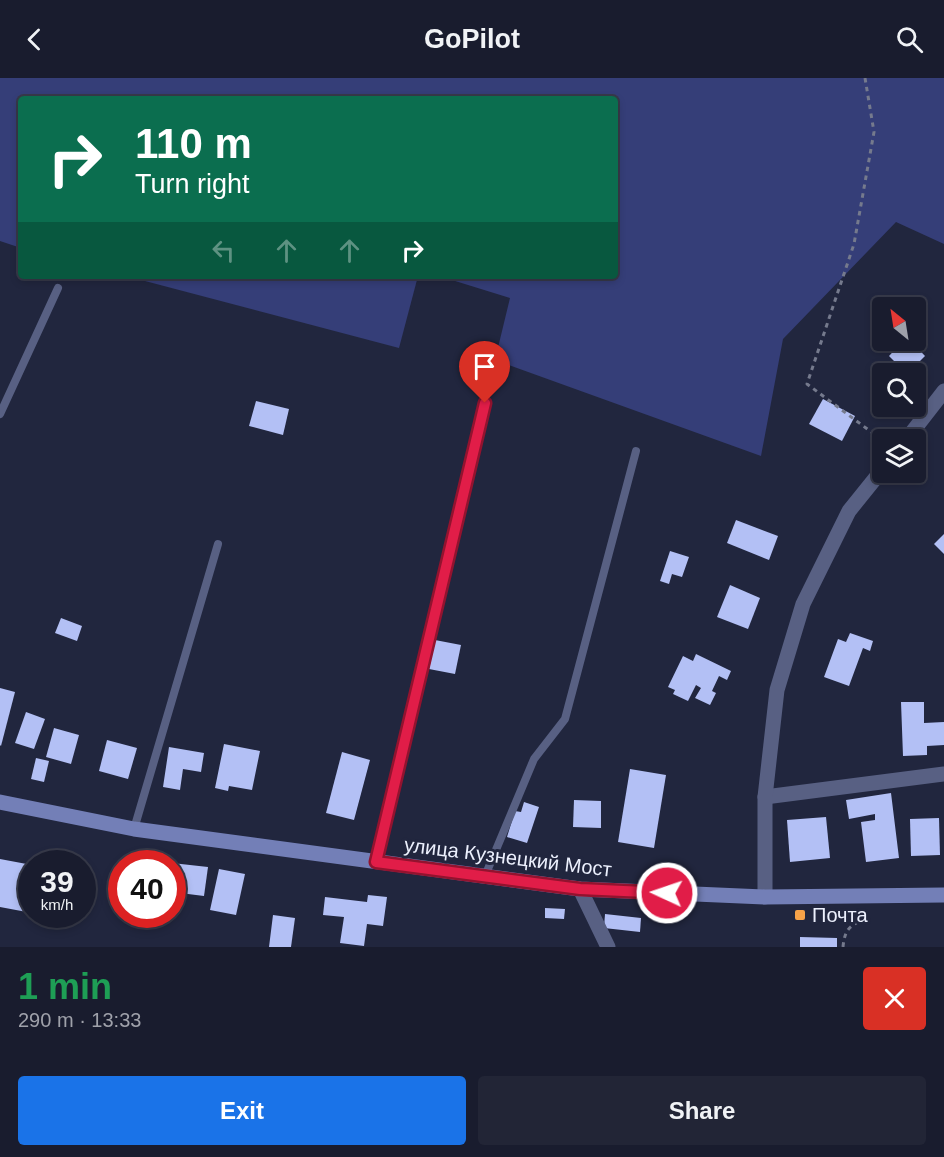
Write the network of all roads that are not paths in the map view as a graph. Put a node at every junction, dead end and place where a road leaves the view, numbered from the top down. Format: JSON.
{"nodes":[{"id":1,"x":58,"y":288,"type":"dead end"},
{"id":2,"x":944,"y":391,"type":"edge"},
{"id":3,"x":485,"y":403,"type":"dead end"},
{"id":4,"x":0,"y":414,"type":"edge"},
{"id":5,"x":915,"y":429,"type":"edge"},
{"id":6,"x":636,"y":452,"type":"dead end"},
{"id":7,"x":872,"y":482,"type":"edge"},
{"id":8,"x":218,"y":544,"type":"dead end"},
{"id":9,"x":944,"y":774,"type":"edge"},
{"id":10,"x":765,"y":797,"type":"junction"},
{"id":11,"x":0,"y":802,"type":"edge"},
{"id":12,"x":134,"y":829,"type":"junction"},
{"id":13,"x":376,"y":862,"type":"junction"},
{"id":14,"x":485,"y":876,"type":"junction"},
{"id":15,"x":580,"y":889,"type":"junction"},
{"id":16,"x":944,"y":895,"type":"edge"},
{"id":17,"x":765,"y":897,"type":"junction"},
{"id":18,"x":608,"y":947,"type":"edge"}],
"edges":[{"from":1,"to":4,"type":"lane"},
{"from":2,"to":5,"type":"street"},
{"from":3,"to":13,"type":"lane"},
{"from":6,"to":14,"type":"lane"},
{"from":7,"to":10,"type":"street"},
{"from":8,"to":12,"type":"lane"},
{"from":9,"to":10,"type":"street"},
{"from":10,"to":17,"type":"street"},
{"from":11,"to":12,"type":"street","name":"улица Кузнецкий Мост"},
{"from":12,"to":13,"type":"street","name":"улица Кузнецкий Мост"},
{"from":13,"to":14,"type":"street","name":"улица Кузнецкий Мост"},
{"from":14,"to":15,"type":"street","name":"улица Кузнецкий Мост"},
{"from":15,"to":17,"type":"street","name":"улица Кузнецкий Мост"},
{"from":15,"to":18,"type":"street"},
{"from":16,"to":17,"type":"street","name":"улица Кузнецкий Мост"}]}
